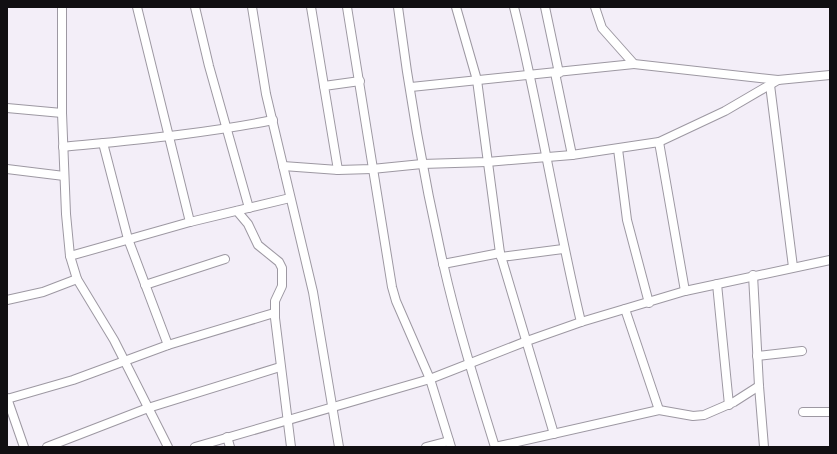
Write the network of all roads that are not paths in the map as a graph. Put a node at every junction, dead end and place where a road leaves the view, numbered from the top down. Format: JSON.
{"nodes":[{"id":1,"x":62,"y":7,"type":"edge"},
{"id":2,"x":138,"y":7,"type":"edge"},
{"id":3,"x":195,"y":7,"type":"edge"},
{"id":4,"x":252,"y":7,"type":"edge"},
{"id":5,"x":311,"y":7,"type":"edge"},
{"id":6,"x":347,"y":7,"type":"edge"},
{"id":7,"x":398,"y":7,"type":"edge"},
{"id":8,"x":456,"y":7,"type":"edge"},
{"id":9,"x":514,"y":7,"type":"edge"},
{"id":10,"x":545,"y":7,"type":"edge"},
{"id":11,"x":595,"y":7,"type":"edge"},
{"id":12,"x":634,"y":64,"type":"junction"},
{"id":13,"x":557,"y":73,"type":"junction"},
{"id":14,"x":830,"y":75,"type":"edge"},
{"id":15,"x":531,"y":76,"type":"junction"},
{"id":16,"x":477,"y":80,"type":"junction"},
{"id":17,"x":778,"y":80,"type":"junction"},
{"id":18,"x":360,"y":81,"type":"junction"},
{"id":19,"x":770,"y":85,"type":"junction"},
{"id":20,"x":324,"y":86,"type":"junction"},
{"id":21,"x":411,"y":87,"type":"junction"},
{"id":22,"x":7,"y":108,"type":"edge"},
{"id":23,"x":62,"y":113,"type":"junction"},
{"id":24,"x":273,"y":120,"type":"junction"},
{"id":25,"x":227,"y":130,"type":"junction"},
{"id":26,"x":170,"y":138,"type":"junction"},
{"id":27,"x":659,"y":142,"type":"junction"},
{"id":28,"x":103,"y":143,"type":"junction"},
{"id":29,"x":63,"y":147,"type":"junction"},
{"id":30,"x":618,"y":149,"type":"junction"},
{"id":31,"x":572,"y":155,"type":"junction"},
{"id":32,"x":546,"y":157,"type":"junction"},
{"id":33,"x":487,"y":162,"type":"junction"},
{"id":34,"x":422,"y":164,"type":"junction"},
{"id":35,"x":283,"y":166,"type":"junction"},
{"id":36,"x":7,"y":169,"type":"edge"},
{"id":37,"x":372,"y":169,"type":"junction"},
{"id":38,"x":338,"y":170,"type":"junction"},
{"id":39,"x":64,"y":176,"type":"junction"},
{"id":40,"x":290,"y":198,"type":"junction"},
{"id":41,"x":249,"y":208,"type":"junction"},
{"id":42,"x":237,"y":211,"type":"junction"},
{"id":43,"x":190,"y":222,"type":"junction"},
{"id":44,"x":128,"y":239,"type":"junction"},
{"id":45,"x":563,"y":249,"type":"junction"},
{"id":46,"x":501,"y":255,"type":"junction"},
{"id":47,"x":70,"y":256,"type":"junction"},
{"id":48,"x":225,"y":259,"type":"dead end"},
{"id":49,"x":830,"y":260,"type":"edge"},
{"id":50,"x":443,"y":264,"type":"junction"},
{"id":51,"x":793,"y":267,"type":"junction"},
{"id":52,"x":753,"y":275,"type":"junction"},
{"id":53,"x":77,"y":279,"type":"junction"},
{"id":54,"x":717,"y":284,"type":"junction"},
{"id":55,"x":145,"y":285,"type":"junction"},
{"id":56,"x":685,"y":291,"type":"junction"},
{"id":57,"x":7,"y":300,"type":"edge"},
{"id":58,"x":649,"y":302,"type":"junction"},
{"id":59,"x":626,"y":309,"type":"junction"},
{"id":60,"x":274,"y":312,"type":"junction"},
{"id":61,"x":581,"y":322,"type":"junction"},
{"id":62,"x":527,"y":341,"type":"junction"},
{"id":63,"x":168,"y":345,"type":"junction"},
{"id":64,"x":802,"y":351,"type":"dead end"},
{"id":65,"x":757,"y":356,"type":"junction"},
{"id":66,"x":124,"y":361,"type":"junction"},
{"id":67,"x":469,"y":363,"type":"junction"},
{"id":68,"x":280,"y":367,"type":"junction"},
{"id":69,"x":430,"y":379,"type":"junction"},
{"id":70,"x":759,"y":386,"type":"junction"},
{"id":71,"x":7,"y":398,"type":"edge"},
{"id":72,"x":729,"y":405,"type":"junction"},
{"id":73,"x":333,"y":406,"type":"junction"},
{"id":74,"x":148,"y":408,"type":"junction"},
{"id":75,"x":659,"y":410,"type":"junction"},
{"id":76,"x":803,"y":412,"type":"dead end"},
{"id":77,"x":830,"y":412,"type":"edge"},
{"id":78,"x":286,"y":420,"type":"junction"},
{"id":79,"x":554,"y":434,"type":"junction"},
{"id":80,"x":228,"y":437,"type":"junction"},
{"id":81,"x":450,"y":444,"type":"edge"},
{"id":82,"x":24,"y":447,"type":"edge"},
{"id":83,"x":47,"y":447,"type":"edge"},
{"id":84,"x":168,"y":447,"type":"edge"},
{"id":85,"x":195,"y":447,"type":"edge"},
{"id":86,"x":230,"y":447,"type":"edge"},
{"id":87,"x":291,"y":447,"type":"edge"},
{"id":88,"x":339,"y":447,"type":"edge"},
{"id":89,"x":426,"y":447,"type":"edge"},
{"id":90,"x":495,"y":447,"type":"edge"},
{"id":91,"x":764,"y":447,"type":"edge"}],
"edges":[{"from":1,"to":23,"type":"street"},
{"from":2,"to":26,"type":"street"},
{"from":3,"to":25,"type":"street"},
{"from":4,"to":24,"type":"street"},
{"from":5,"to":20,"type":"street"},
{"from":6,"to":18,"type":"street"},
{"from":7,"to":21,"type":"street"},
{"from":8,"to":16,"type":"street"},
{"from":9,"to":15,"type":"street"},
{"from":10,"to":13,"type":"street"},
{"from":11,"to":12,"type":"street"},
{"from":12,"to":13,"type":"street"},
{"from":12,"to":17,"type":"street"},
{"from":13,"to":15,"type":"street"},
{"from":13,"to":31,"type":"street"},
{"from":14,"to":17,"type":"street"},
{"from":15,"to":16,"type":"street"},
{"from":15,"to":32,"type":"street"},
{"from":16,"to":21,"type":"street"},
{"from":16,"to":33,"type":"street"},
{"from":17,"to":19,"type":"street"},
{"from":18,"to":20,"type":"street"},
{"from":18,"to":37,"type":"street"},
{"from":19,"to":27,"type":"street"},
{"from":19,"to":51,"type":"street"},
{"from":20,"to":38,"type":"street"},
{"from":21,"to":34,"type":"street"},
{"from":22,"to":23,"type":"street"},
{"from":23,"to":29,"type":"street"},
{"from":24,"to":25,"type":"street"},
{"from":24,"to":35,"type":"street"},
{"from":25,"to":26,"type":"street"},
{"from":25,"to":41,"type":"street"},
{"from":26,"to":28,"type":"street"},
{"from":26,"to":43,"type":"street"},
{"from":27,"to":30,"type":"street"},
{"from":27,"to":56,"type":"street"},
{"from":28,"to":29,"type":"street"},
{"from":28,"to":44,"type":"street"},
{"from":29,"to":39,"type":"street"},
{"from":30,"to":31,"type":"street"},
{"from":30,"to":58,"type":"street"},
{"from":31,"to":32,"type":"street"},
{"from":32,"to":33,"type":"street"},
{"from":32,"to":45,"type":"street"},
{"from":33,"to":34,"type":"street"},
{"from":33,"to":46,"type":"street"},
{"from":34,"to":37,"type":"street"},
{"from":34,"to":50,"type":"street"},
{"from":35,"to":38,"type":"street"},
{"from":35,"to":40,"type":"street"},
{"from":36,"to":39,"type":"street"},
{"from":37,"to":38,"type":"street"},
{"from":37,"to":69,"type":"street"},
{"from":39,"to":47,"type":"street"},
{"from":40,"to":41,"type":"street"},
{"from":40,"to":73,"type":"street"},
{"from":41,"to":42,"type":"street"},
{"from":42,"to":43,"type":"street"},
{"from":42,"to":60,"type":"street"},
{"from":43,"to":44,"type":"street"},
{"from":44,"to":47,"type":"street"},
{"from":44,"to":55,"type":"street"},
{"from":45,"to":46,"type":"street"},
{"from":45,"to":61,"type":"street"},
{"from":46,"to":50,"type":"street"},
{"from":46,"to":62,"type":"street"},
{"from":47,"to":53,"type":"street"},
{"from":48,"to":55,"type":"street"},
{"from":49,"to":51,"type":"street"},
{"from":50,"to":67,"type":"street"},
{"from":51,"to":52,"type":"street"},
{"from":52,"to":54,"type":"street"},
{"from":52,"to":65,"type":"street"},
{"from":53,"to":57,"type":"street"},
{"from":53,"to":66,"type":"street"},
{"from":54,"to":56,"type":"street"},
{"from":54,"to":72,"type":"street"},
{"from":55,"to":63,"type":"street"},
{"from":56,"to":58,"type":"street"},
{"from":58,"to":59,"type":"street"},
{"from":59,"to":61,"type":"street"},
{"from":59,"to":75,"type":"street"},
{"from":60,"to":63,"type":"street"},
{"from":60,"to":68,"type":"street"},
{"from":61,"to":62,"type":"street"},
{"from":62,"to":67,"type":"street"},
{"from":62,"to":79,"type":"street"},
{"from":63,"to":66,"type":"street"},
{"from":64,"to":65,"type":"street"},
{"from":65,"to":70,"type":"street"},
{"from":66,"to":71,"type":"street"},
{"from":66,"to":74,"type":"street"},
{"from":67,"to":69,"type":"street"},
{"from":67,"to":90,"type":"street"},
{"from":68,"to":74,"type":"street"},
{"from":68,"to":78,"type":"street"},
{"from":69,"to":73,"type":"street"},
{"from":69,"to":81,"type":"street"},
{"from":70,"to":72,"type":"street"},
{"from":70,"to":91,"type":"street"},
{"from":71,"to":82,"type":"street"},
{"from":72,"to":75,"type":"street"},
{"from":73,"to":78,"type":"street"},
{"from":73,"to":88,"type":"street"},
{"from":74,"to":83,"type":"street"},
{"from":74,"to":84,"type":"street"},
{"from":75,"to":79,"type":"street"},
{"from":76,"to":77,"type":"street"},
{"from":78,"to":80,"type":"street"},
{"from":78,"to":87,"type":"street"},
{"from":79,"to":90,"type":"street"},
{"from":80,"to":85,"type":"street"},
{"from":80,"to":86,"type":"street"},
{"from":81,"to":89,"type":"street"}]}
